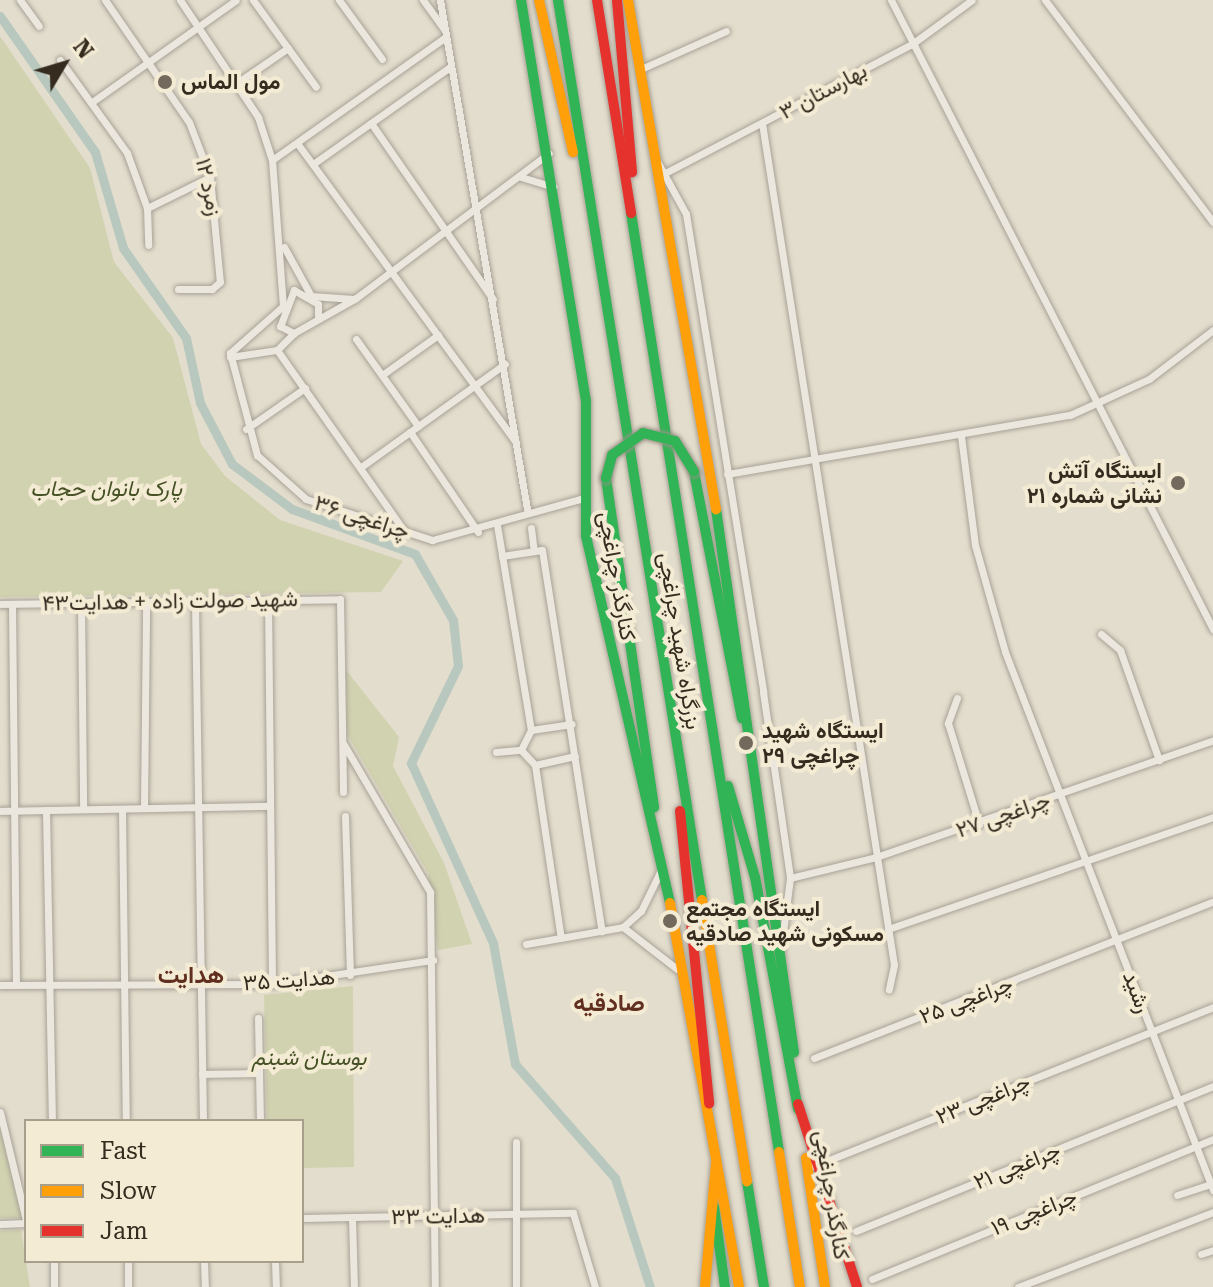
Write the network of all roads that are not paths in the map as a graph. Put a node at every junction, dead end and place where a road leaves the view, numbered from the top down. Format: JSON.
{"nodes":[{"id":1,"x":20,"y":0,"type":"edge"},
{"id":2,"x":105,"y":0,"type":"edge"},
{"id":3,"x":180,"y":0,"type":"edge"},
{"id":4,"x":236,"y":0,"type":"edge"},
{"id":5,"x":253,"y":0,"type":"edge"},
{"id":6,"x":339,"y":0,"type":"edge"},
{"id":7,"x":423,"y":0,"type":"edge"},
{"id":8,"x":440,"y":0,"type":"edge"},
{"id":9,"x":521,"y":0,"type":"edge"},
{"id":10,"x":539,"y":0,"type":"edge"},
{"id":11,"x":558,"y":0,"type":"edge"},
{"id":12,"x":597,"y":0,"type":"edge"},
{"id":13,"x":617,"y":0,"type":"edge"},
{"id":14,"x":628,"y":0,"type":"edge"},
{"id":15,"x":891,"y":0,"type":"edge"},
{"id":16,"x":972,"y":0,"type":"edge"},
{"id":17,"x":1045,"y":0,"type":"edge"},
{"id":18,"x":39,"y":26,"type":"dead end"},
{"id":19,"x":198,"y":27,"type":"junction"},
{"id":20,"x":726,"y":31,"type":"dead end"},
{"id":21,"x":446,"y":34,"type":"junction"},
{"id":22,"x":912,"y":44,"type":"junction"},
{"id":23,"x":288,"y":48,"type":"junction"},
{"id":24,"x":382,"y":59,"type":"dead end"},
{"id":25,"x":60,"y":60,"type":"dead end"},
{"id":26,"x":149,"y":62,"type":"junction"},
{"id":27,"x":450,"y":67,"type":"junction"},
{"id":28,"x":641,"y":69,"type":"junction"},
{"id":29,"x":237,"y":83,"type":"junction"},
{"id":30,"x":316,"y":87,"type":"dead end"},
{"id":31,"x":92,"y":102,"type":"junction"},
{"id":32,"x":371,"y":123,"type":"junction"},
{"id":33,"x":762,"y":123,"type":"junction"},
{"id":34,"x":297,"y":143,"type":"junction"},
{"id":35,"x":549,"y":153,"type":"junction"},
{"id":36,"x":272,"y":160,"type":"junction"},
{"id":37,"x":654,"y":160,"type":"junction"},
{"id":38,"x":313,"y":164,"type":"junction"},
{"id":39,"x":667,"y":172,"type":"junction"},
{"id":40,"x":210,"y":177,"type":"junction"},
{"id":41,"x":521,"y":177,"type":"junction"},
{"id":42,"x":556,"y":187,"type":"junction"},
{"id":43,"x":480,"y":207,"type":"junction"},
{"id":44,"x":147,"y":208,"type":"junction"},
{"id":45,"x":1213,"y":222,"type":"edge"},
{"id":46,"x":633,"y":224,"type":"junction"},
{"id":47,"x":445,"y":232,"type":"junction"},
{"id":48,"x":594,"y":238,"type":"junction"},
{"id":49,"x":148,"y":245,"type":"dead end"},
{"id":50,"x":283,"y":245,"type":"junction"},
{"id":51,"x":393,"y":271,"type":"junction"},
{"id":52,"x":178,"y":289,"type":"dead end"},
{"id":53,"x":311,"y":296,"type":"junction"},
{"id":54,"x":356,"y":298,"type":"junction"},
{"id":55,"x":495,"y":302,"type":"junction"},
{"id":56,"x":283,"y":306,"type":"junction"},
{"id":57,"x":318,"y":319,"type":"junction"},
{"id":58,"x":1213,"y":330,"type":"edge"},
{"id":59,"x":294,"y":333,"type":"junction"},
{"id":60,"x":438,"y":335,"type":"junction"},
{"id":61,"x":356,"y":339,"type":"dead end"},
{"id":62,"x":277,"y":350,"type":"junction"},
{"id":63,"x":230,"y":355,"type":"junction"},
{"id":64,"x":505,"y":364,"type":"junction"},
{"id":65,"x":382,"y":375,"type":"junction"},
{"id":66,"x":475,"y":385,"type":"junction"},
{"id":67,"x":305,"y":388,"type":"junction"},
{"id":68,"x":1100,"y":404,"type":"junction"},
{"id":69,"x":418,"y":426,"type":"junction"},
{"id":70,"x":246,"y":429,"type":"junction"},
{"id":71,"x":410,"y":432,"type":"junction"},
{"id":72,"x":961,"y":436,"type":"junction"},
{"id":73,"x":517,"y":444,"type":"junction"},
{"id":74,"x":812,"y":460,"type":"junction"},
{"id":75,"x":361,"y":467,"type":"junction"},
{"id":76,"x":727,"y":474,"type":"junction"},
{"id":77,"x":583,"y":498,"type":"junction"},
{"id":78,"x":527,"y":509,"type":"junction"},
{"id":79,"x":497,"y":525,"type":"junction"},
{"id":80,"x":531,"y":528,"type":"dead end"},
{"id":81,"x":403,"y":529,"type":"junction"},
{"id":82,"x":478,"y":532,"type":"junction"},
{"id":83,"x":534,"y":551,"type":"junction"},
{"id":84,"x":502,"y":556,"type":"junction"},
{"id":85,"x":268,"y":600,"type":"junction"},
{"id":86,"x":195,"y":601,"type":"junction"},
{"id":87,"x":81,"y":602,"type":"junction"},
{"id":88,"x":146,"y":602,"type":"junction"},
{"id":89,"x":0,"y":604,"type":"edge"},
{"id":90,"x":12,"y":604,"type":"junction"},
{"id":91,"x":1213,"y":629,"type":"edge"},
{"id":92,"x":1101,"y":634,"type":"dead end"},
{"id":93,"x":957,"y":698,"type":"dead end"},
{"id":94,"x":572,"y":724,"type":"junction"},
{"id":95,"x":531,"y":730,"type":"junction"},
{"id":96,"x":745,"y":732,"type":"junction"},
{"id":97,"x":1213,"y":740,"type":"edge"},
{"id":98,"x":343,"y":743,"type":"junction"},
{"id":99,"x":521,"y":750,"type":"junction"},
{"id":100,"x":715,"y":750,"type":"junction"},
{"id":101,"x":496,"y":752,"type":"dead end"},
{"id":102,"x":575,"y":756,"type":"junction"},
{"id":103,"x":1159,"y":760,"type":"junction"},
{"id":104,"x":535,"y":765,"type":"junction"},
{"id":105,"x":680,"y":771,"type":"junction"},
{"id":106,"x":343,"y":792,"type":"dead end"},
{"id":107,"x":1061,"y":794,"type":"junction"},
{"id":108,"x":270,"y":806,"type":"junction"},
{"id":109,"x":200,"y":807,"type":"junction"},
{"id":110,"x":144,"y":808,"type":"junction"},
{"id":111,"x":83,"y":809,"type":"junction"},
{"id":112,"x":122,"y":809,"type":"junction"},
{"id":113,"x":46,"y":810,"type":"junction"},
{"id":114,"x":0,"y":811,"type":"edge"},
{"id":115,"x":13,"y":811,"type":"junction"},
{"id":116,"x":345,"y":816,"type":"dead end"},
{"id":117,"x":1213,"y":817,"type":"edge"},
{"id":118,"x":979,"y":824,"type":"junction"},
{"id":119,"x":876,"y":857,"type":"junction"},
{"id":120,"x":1088,"y":863,"type":"junction"},
{"id":121,"x":663,"y":866,"type":"junction"},
{"id":122,"x":790,"y":878,"type":"junction"},
{"id":123,"x":1213,"y":902,"type":"edge"},
{"id":124,"x":623,"y":927,"type":"junction"},
{"id":125,"x":888,"y":929,"type":"junction"},
{"id":126,"x":602,"y":931,"type":"junction"},
{"id":127,"x":561,"y":938,"type":"junction"},
{"id":128,"x":1118,"y":941,"type":"junction"},
{"id":129,"x":526,"y":944,"type":"dead end"},
{"id":130,"x":781,"y":948,"type":"junction"},
{"id":131,"x":433,"y":960,"type":"junction"},
{"id":132,"x":677,"y":969,"type":"junction"},
{"id":133,"x":350,"y":975,"type":"junction"},
{"id":134,"x":51,"y":984,"type":"junction"},
{"id":135,"x":124,"y":984,"type":"junction"},
{"id":136,"x":201,"y":984,"type":"junction"},
{"id":137,"x":272,"y":984,"type":"junction"},
{"id":138,"x":0,"y":985,"type":"edge"},
{"id":139,"x":16,"y":985,"type":"junction"},
{"id":140,"x":889,"y":989,"type":"dead end"},
{"id":141,"x":1213,"y":1007,"type":"edge"},
{"id":142,"x":258,"y":1018,"type":"dead end"},
{"id":143,"x":1152,"y":1031,"type":"junction"},
{"id":144,"x":814,"y":1058,"type":"dead end"},
{"id":145,"x":259,"y":1073,"type":"junction"},
{"id":146,"x":202,"y":1074,"type":"junction"},
{"id":147,"x":1213,"y":1086,"type":"edge"},
{"id":148,"x":1179,"y":1100,"type":"junction"},
{"id":149,"x":709,"y":1104,"type":"junction"},
{"id":150,"x":798,"y":1109,"type":"junction"},
{"id":151,"x":0,"y":1112,"type":"edge"},
{"id":152,"x":52,"y":1119,"type":"edge"},
{"id":153,"x":126,"y":1119,"type":"edge"},
{"id":154,"x":203,"y":1119,"type":"edge"},
{"id":155,"x":260,"y":1119,"type":"edge"},
{"id":156,"x":1213,"y":1139,"type":"edge"},
{"id":157,"x":516,"y":1142,"type":"dead end"},
{"id":158,"x":1196,"y":1146,"type":"junction"},
{"id":159,"x":718,"y":1153,"type":"junction"},
{"id":160,"x":814,"y":1166,"type":"junction"},
{"id":161,"x":1212,"y":1186,"type":"edge"},
{"id":162,"x":1177,"y":1195,"type":"dead end"},
{"id":163,"x":711,"y":1198,"type":"junction"},
{"id":164,"x":1213,"y":1212,"type":"edge"},
{"id":165,"x":24,"y":1214,"type":"edge"},
{"id":166,"x":517,"y":1214,"type":"junction"},
{"id":167,"x":436,"y":1216,"type":"junction"},
{"id":168,"x":352,"y":1217,"type":"junction"},
{"id":169,"x":304,"y":1218,"type":"edge"},
{"id":170,"x":24,"y":1222,"type":"edge"},
{"id":171,"x":0,"y":1224,"type":"edge"},
{"id":172,"x":856,"y":1231,"type":"dead end"},
{"id":173,"x":1213,"y":1250,"type":"edge"},
{"id":174,"x":1201,"y":1254,"type":"dead end"},
{"id":175,"x":54,"y":1263,"type":"edge"},
{"id":176,"x":128,"y":1263,"type":"edge"},
{"id":177,"x":204,"y":1263,"type":"edge"},
{"id":178,"x":275,"y":1263,"type":"edge"},
{"id":179,"x":872,"y":1279,"type":"dead end"},
{"id":180,"x":54,"y":1287,"type":"edge"},
{"id":181,"x":128,"y":1287,"type":"edge"},
{"id":182,"x":205,"y":1287,"type":"edge"},
{"id":183,"x":276,"y":1287,"type":"edge"},
{"id":184,"x":354,"y":1287,"type":"edge"},
{"id":185,"x":435,"y":1287,"type":"edge"},
{"id":186,"x":516,"y":1287,"type":"edge"},
{"id":187,"x":595,"y":1287,"type":"edge"},
{"id":188,"x":705,"y":1287,"type":"edge"},
{"id":189,"x":725,"y":1287,"type":"edge"},
{"id":190,"x":739,"y":1287,"type":"edge"},
{"id":191,"x":764,"y":1287,"type":"edge"},
{"id":192,"x":800,"y":1287,"type":"edge"},
{"id":193,"x":825,"y":1287,"type":"edge"},
{"id":194,"x":857,"y":1287,"type":"edge"},
{"id":195,"x":1018,"y":1287,"type":"edge"}],
"edges":[{"from":1,"to":18,"type":"street"},
{"from":2,"to":26,"type":"street","name":"زمرد ۱۲"},
{"from":3,"to":19,"type":"street"},
{"from":4,"to":19,"type":"street"},
{"from":5,"to":23,"type":"street"},
{"from":6,"to":24,"type":"street"},
{"from":7,"to":21,"type":"street"},
{"from":8,"to":21,"type":"street"},
{"from":9,"to":35,"type":"main road","name":"کنارگذر چراغچی"},
{"from":10,"to":48,"type":"main road"},
{"from":11,"to":48,"type":"main road","name":"بزرگراه شهید چراغچی"},
{"from":12,"to":46,"type":"main road","name":"بزرگراه شهید چراغچی"},
{"from":13,"to":46,"type":"main road"},
{"from":14,"to":28,"type":"main road"},
{"from":15,"to":22,"type":"street"},
{"from":16,"to":22,"type":"street","name":"بهارستان ۳"},
{"from":17,"to":45,"type":"street"},
{"from":19,"to":26,"type":"street"},
{"from":19,"to":29,"type":"street"},
{"from":20,"to":28,"type":"street"},
{"from":21,"to":27,"type":"street"},
{"from":21,"to":34,"type":"street"},
{"from":22,"to":33,"type":"street","name":"بهارستان ۳"},
{"from":22,"to":68,"type":"street"},
{"from":23,"to":29,"type":"street"},
{"from":23,"to":30,"type":"street"},
{"from":25,"to":31,"type":"street"},
{"from":26,"to":31,"type":"street"},
{"from":26,"to":40,"type":"street","name":"زمرد ۱۲"},
{"from":27,"to":32,"type":"street"},
{"from":27,"to":43,"type":"street"},
{"from":28,"to":37,"type":"main road"},
{"from":29,"to":36,"type":"street"},
{"from":31,"to":44,"type":"street"},
{"from":32,"to":38,"type":"street"},
{"from":32,"to":47,"type":"street"},
{"from":33,"to":39,"type":"street","name":"بهارستان ۳"},
{"from":33,"to":74,"type":"street"},
{"from":34,"to":36,"type":"street"},
{"from":34,"to":38,"type":"street"},
{"from":35,"to":41,"type":"street"},
{"from":35,"to":42,"type":"main road","name":"کنارگذر چراغچی"},
{"from":36,"to":50,"type":"street"},
{"from":37,"to":39,"type":"street"},
{"from":37,"to":96,"type":"main road"},
{"from":38,"to":51,"type":"street"},
{"from":39,"to":76,"type":"street"},
{"from":40,"to":44,"type":"street"},
{"from":40,"to":52,"type":"street","name":"زمرد ۱۲"},
{"from":41,"to":42,"type":"street"},
{"from":41,"to":43,"type":"street"},
{"from":42,"to":77,"type":"main road","name":"کنارگذر چراغچی"},
{"from":43,"to":47,"type":"street"},
{"from":43,"to":55,"type":"street"},
{"from":44,"to":49,"type":"street"},
{"from":46,"to":100,"type":"main road","name":"بزرگراه شهید چراغچی"},
{"from":47,"to":51,"type":"street"},
{"from":47,"to":55,"type":"street"},
{"from":48,"to":105,"type":"main road","name":"بزرگراه شهید چراغچی"},
{"from":50,"to":53,"type":"street"},
{"from":50,"to":56,"type":"street"},
{"from":51,"to":54,"type":"street"},
{"from":51,"to":60,"type":"street"},
{"from":53,"to":54,"type":"street"},
{"from":53,"to":56,"type":"street"},
{"from":53,"to":57,"type":"street"},
{"from":54,"to":57,"type":"street"},
{"from":55,"to":64,"type":"street"},
{"from":56,"to":59,"type":"street"},
{"from":56,"to":63,"type":"street"},
{"from":57,"to":59,"type":"street"},
{"from":58,"to":68,"type":"street"},
{"from":59,"to":62,"type":"street"},
{"from":60,"to":65,"type":"street"},
{"from":60,"to":66,"type":"street"},
{"from":61,"to":65,"type":"street"},
{"from":62,"to":63,"type":"street"},
{"from":62,"to":67,"type":"street"},
{"from":63,"to":70,"type":"street","name":"چراغچی ۳۶"},
{"from":64,"to":66,"type":"street"},
{"from":64,"to":73,"type":"street"},
{"from":65,"to":69,"type":"street"},
{"from":66,"to":69,"type":"street"},
{"from":66,"to":73,"type":"street"},
{"from":67,"to":70,"type":"street"},
{"from":67,"to":75,"type":"street"},
{"from":68,"to":72,"type":"street"},
{"from":68,"to":91,"type":"street"},
{"from":69,"to":71,"type":"street"},
{"from":70,"to":81,"type":"street","name":"چراغچی ۳۶"},
{"from":71,"to":75,"type":"street"},
{"from":71,"to":82,"type":"street"},
{"from":72,"to":74,"type":"street"},
{"from":72,"to":107,"type":"street","name":"رشید"},
{"from":73,"to":78,"type":"street"},
{"from":74,"to":76,"type":"street"},
{"from":74,"to":119,"type":"street"},
{"from":75,"to":81,"type":"street"},
{"from":76,"to":122,"type":"street"},
{"from":77,"to":78,"type":"street","name":"چراغچی ۳۶"},
{"from":77,"to":121,"type":"main road","name":"کنارگذر چراغچی"},
{"from":78,"to":79,"type":"street","name":"چراغچی ۳۶"},
{"from":79,"to":82,"type":"street","name":"چراغچی ۳۶"},
{"from":79,"to":84,"type":"street"},
{"from":80,"to":83,"type":"street"},
{"from":81,"to":82,"type":"street","name":"چراغچی ۳۶"},
{"from":83,"to":84,"type":"street"},
{"from":83,"to":94,"type":"street"},
{"from":84,"to":95,"type":"street"},
{"from":85,"to":86,"type":"street","name":"شهید صولت زاده + هدایت۴۳"},
{"from":85,"to":98,"type":"street","name":"شهید صولت زاده + هدایت۴۳"},
{"from":85,"to":108,"type":"street"},
{"from":86,"to":88,"type":"street","name":"شهید صولت زاده + هدایت۴۳"},
{"from":86,"to":109,"type":"street"},
{"from":87,"to":88,"type":"street","name":"شهید صولت زاده + هدایت۴۳"},
{"from":87,"to":90,"type":"street","name":"شهید صولت زاده + هدایت۴۳"},
{"from":87,"to":111,"type":"street"},
{"from":88,"to":110,"type":"street"},
{"from":89,"to":90,"type":"street","name":"شهید صولت زاده + هدایت۴۳"},
{"from":90,"to":115,"type":"street"},
{"from":92,"to":103,"type":"street"},
{"from":93,"to":118,"type":"street"},
{"from":94,"to":95,"type":"street"},
{"from":94,"to":102,"type":"street"},
{"from":95,"to":99,"type":"street"},
{"from":96,"to":121,"type":"main road","bridge":true},
{"from":96,"to":130,"type":"main road"},
{"from":97,"to":103,"type":"street","name":"چراغچی ۲۷"},
{"from":98,"to":106,"type":"street"},
{"from":98,"to":131,"type":"street"},
{"from":99,"to":101,"type":"street"},
{"from":99,"to":104,"type":"street"},
{"from":100,"to":150,"type":"main road"},
{"from":100,"to":192,"type":"main road","name":"بزرگراه شهید چراغچی"},
{"from":102,"to":104,"type":"street"},
{"from":102,"to":126,"type":"street"},
{"from":103,"to":107,"type":"street","name":"چراغچی ۲۷"},
{"from":104,"to":127,"type":"street"},
{"from":105,"to":149,"type":"main road"},
{"from":105,"to":191,"type":"main road","name":"بزرگراه شهید چراغچی"},
{"from":107,"to":118,"type":"street","name":"چراغچی ۲۷"},
{"from":107,"to":120,"type":"street","name":"رشید"},
{"from":108,"to":109,"type":"street"},
{"from":108,"to":137,"type":"street"},
{"from":109,"to":110,"type":"street"},
{"from":109,"to":136,"type":"street"},
{"from":110,"to":112,"type":"street"},
{"from":111,"to":112,"type":"street"},
{"from":111,"to":113,"type":"street"},
{"from":112,"to":135,"type":"street"},
{"from":113,"to":115,"type":"street"},
{"from":113,"to":134,"type":"street"},
{"from":114,"to":115,"type":"street"},
{"from":115,"to":139,"type":"street"},
{"from":116,"to":133,"type":"street"},
{"from":117,"to":120,"type":"street"},
{"from":118,"to":119,"type":"street","name":"چراغچی ۲۷"},
{"from":119,"to":122,"type":"street","name":"چراغچی ۲۷"},
{"from":119,"to":125,"type":"street"},
{"from":120,"to":125,"type":"street"},
{"from":120,"to":128,"type":"street","name":"رشید"},
{"from":121,"to":124,"type":"street"},
{"from":121,"to":132,"type":"main road","name":"کنارگذر چراغچی"},
{"from":122,"to":130,"type":"street"},
{"from":123,"to":128,"type":"street","name":"چراغچی ۲۵"},
{"from":124,"to":126,"type":"street"},
{"from":124,"to":132,"type":"street"},
{"from":125,"to":140,"type":"street"},
{"from":126,"to":127,"type":"street"},
{"from":127,"to":129,"type":"street"},
{"from":128,"to":143,"type":"street","name":"رشید"},
{"from":128,"to":144,"type":"street","name":"چراغچی ۲۵"},
{"from":130,"to":150,"type":"main road"},
{"from":131,"to":133,"type":"street","name":"هدایت ۳۵"},
{"from":131,"to":167,"type":"street"},
{"from":132,"to":149,"type":"main road","name":"کنارگذر چراغچی"},
{"from":133,"to":137,"type":"street","name":"هدایت ۳۵"},
{"from":134,"to":135,"type":"street","name":"هدایت ۳۵"},
{"from":134,"to":139,"type":"street","name":"هدایت ۳۵"},
{"from":134,"to":152,"type":"street"},
{"from":135,"to":136,"type":"street","name":"هدایت ۳۵"},
{"from":135,"to":153,"type":"street"},
{"from":136,"to":137,"type":"street","name":"هدایت ۳۵"},
{"from":136,"to":146,"type":"street"},
{"from":138,"to":139,"type":"street","name":"هدایت ۳۵"},
{"from":141,"to":143,"type":"street","name":"چراغچی ۲۳"},
{"from":142,"to":145,"type":"street"},
{"from":143,"to":148,"type":"street","name":"رشید"},
{"from":143,"to":160,"type":"street","name":"چراغچی ۲۳"},
{"from":145,"to":146,"type":"street"},
{"from":145,"to":155,"type":"street"},
{"from":146,"to":154,"type":"street"},
{"from":147,"to":148,"type":"street","name":"چراغچی ۲۱"},
{"from":148,"to":158,"type":"street","name":"رشید"},
{"from":148,"to":172,"type":"street","name":"چراغچی ۲۱"},
{"from":149,"to":159,"type":"main road","name":"کنارگذر چراغچی"},
{"from":150,"to":160,"type":"main road"},
{"from":150,"to":193,"type":"main road","name":"کنارگذر چراغچی"},
{"from":151,"to":165,"type":"street"},
{"from":156,"to":158,"type":"street","name":"چراغچی ۱۹"},
{"from":157,"to":166,"type":"street"},
{"from":158,"to":161,"type":"street","name":"رشید"},
{"from":158,"to":179,"type":"street","name":"چراغچی ۱۹"},
{"from":159,"to":163,"type":"main road"},
{"from":159,"to":190,"type":"main road","name":"کنارگذر چراغچی"},
{"from":160,"to":194,"type":"main road"},
{"from":161,"to":162,"type":"street"},
{"from":163,"to":188,"type":"main road"},
{"from":163,"to":189,"type":"main road"},
{"from":164,"to":195,"type":"street"},
{"from":166,"to":167,"type":"street","name":"هدایت ۳۳"},
{"from":166,"to":186,"type":"street"},
{"from":166,"to":187,"type":"street","name":"هدایت ۳۳"},
{"from":167,"to":168,"type":"street","name":"هدایت ۳۳"},
{"from":167,"to":185,"type":"street"},
{"from":168,"to":169,"type":"street","name":"هدایت ۳۳"},
{"from":168,"to":184,"type":"street"},
{"from":170,"to":171,"type":"street"},
{"from":173,"to":174,"type":"street"},
{"from":175,"to":180,"type":"street"},
{"from":176,"to":181,"type":"street"},
{"from":177,"to":182,"type":"street"},
{"from":178,"to":183,"type":"street"}]}
